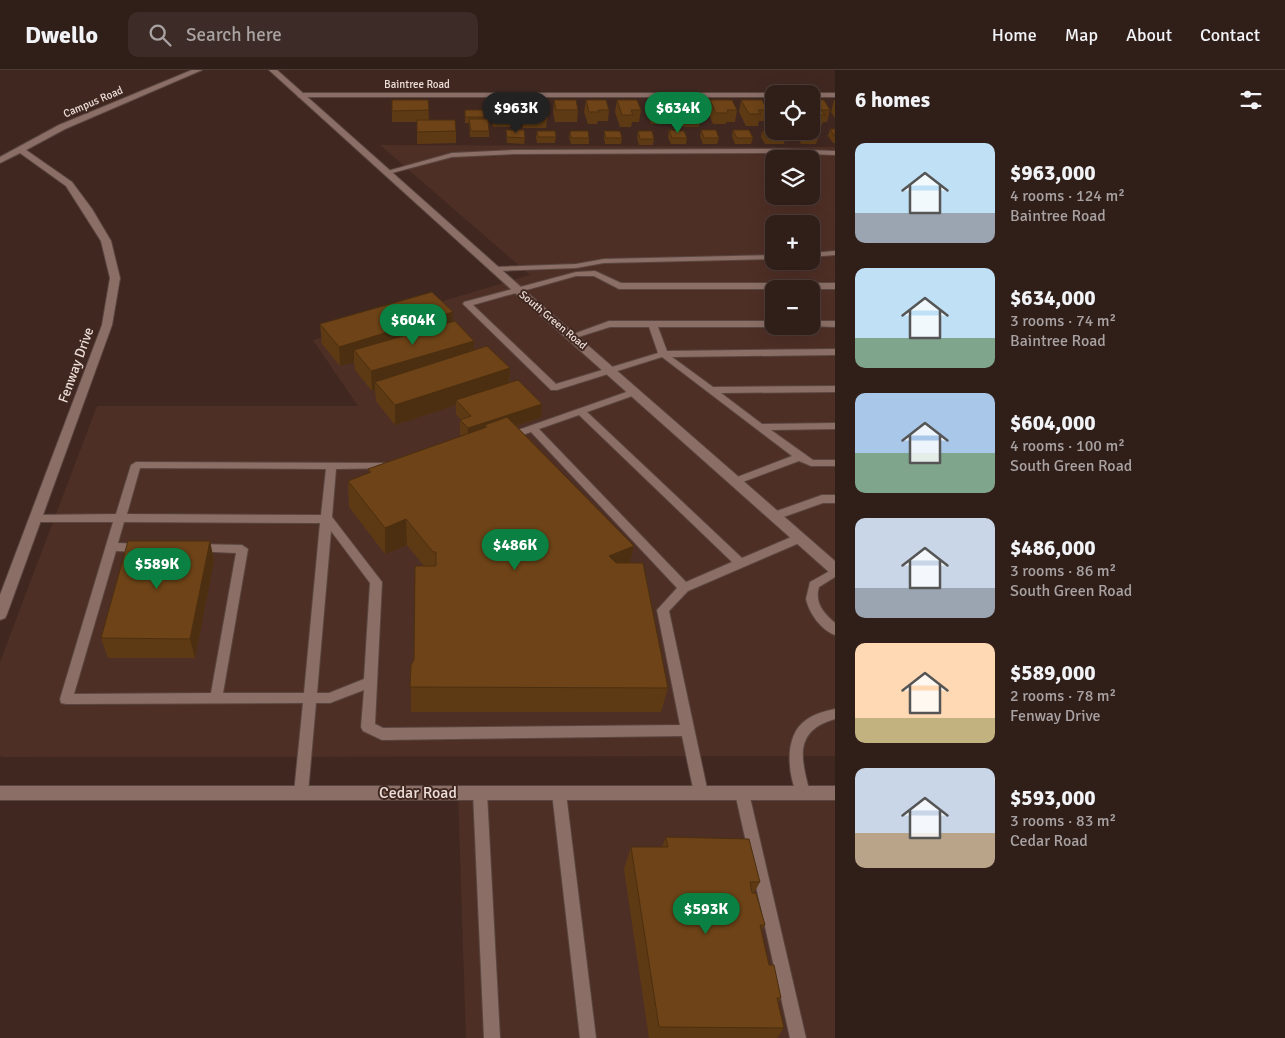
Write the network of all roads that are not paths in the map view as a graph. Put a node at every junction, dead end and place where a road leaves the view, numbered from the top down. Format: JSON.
{"nodes":[{"id":1,"x":198,"y":70,"type":"edge"},
{"id":2,"x":273,"y":70,"type":"edge"},
{"id":3,"x":300,"y":95,"type":"junction"},
{"id":4,"x":765,"y":95,"type":"edge"},
{"id":5,"x":820,"y":95,"type":"edge"},
{"id":6,"x":835,"y":95,"type":"edge"},
{"id":7,"x":21,"y":150,"type":"junction"},
{"id":8,"x":835,"y":153,"type":"edge"},
{"id":9,"x":0,"y":160,"type":"edge"},
{"id":10,"x":388,"y":172,"type":"junction"},
{"id":11,"x":835,"y":253,"type":"edge"},
{"id":12,"x":820,"y":254,"type":"edge"},
{"id":13,"x":765,"y":257,"type":"edge"},
{"id":14,"x":496,"y":269,"type":"junction"},
{"id":15,"x":835,"y":286,"type":"edge"},
{"id":16,"x":517,"y":289,"type":"junction"},
{"id":17,"x":653,"y":324,"type":"junction"},
{"id":18,"x":765,"y":324,"type":"edge"},
{"id":19,"x":820,"y":324,"type":"edge"},
{"id":20,"x":835,"y":324,"type":"edge"},
{"id":21,"x":572,"y":336,"type":"junction"},
{"id":22,"x":835,"y":352,"type":"edge"},
{"id":23,"x":663,"y":354,"type":"junction"},
{"id":24,"x":612,"y":371,"type":"junction"},
{"id":25,"x":835,"y":389,"type":"edge"},
{"id":26,"x":711,"y":390,"type":"junction"},
{"id":27,"x":636,"y":392,"type":"junction"},
{"id":28,"x":580,"y":411,"type":"junction"},
{"id":29,"x":835,"y":426,"type":"edge"},
{"id":30,"x":760,"y":427,"type":"junction"},
{"id":31,"x":532,"y":428,"type":"junction"},
{"id":32,"x":497,"y":441,"type":"edge"},
{"id":33,"x":800,"y":457,"type":"junction"},
{"id":34,"x":835,"y":463,"type":"edge"},
{"id":35,"x":331,"y":466,"type":"junction"},
{"id":36,"x":407,"y":466,"type":"edge"},
{"id":37,"x":736,"y":481,"type":"junction"},
{"id":38,"x":835,"y":499,"type":"edge"},
{"id":39,"x":775,"y":516,"type":"junction"},
{"id":40,"x":36,"y":518,"type":"junction"},
{"id":41,"x":120,"y":518,"type":"junction"},
{"id":42,"x":328,"y":519,"type":"junction"},
{"id":43,"x":800,"y":538,"type":"junction"},
{"id":44,"x":111,"y":547,"type":"junction"},
{"id":45,"x":149,"y":548,"type":"edge"},
{"id":46,"x":186,"y":548,"type":"edge"},
{"id":47,"x":740,"y":563,"type":"junction"},
{"id":48,"x":835,"y":570,"type":"edge"},
{"id":49,"x":684,"y":588,"type":"junction"},
{"id":50,"x":0,"y":614,"type":"edge"},
{"id":51,"x":835,"y":630,"type":"edge"},
{"id":52,"x":370,"y":682,"type":"junction"},
{"id":53,"x":216,"y":699,"type":"junction"},
{"id":54,"x":310,"y":699,"type":"junction"},
{"id":55,"x":835,"y":714,"type":"edge"},
{"id":56,"x":687,"y":730,"type":"junction"},
{"id":57,"x":0,"y":793,"type":"edge"},
{"id":58,"x":301,"y":793,"type":"junction"},
{"id":59,"x":480,"y":793,"type":"junction"},
{"id":60,"x":559,"y":793,"type":"junction"},
{"id":61,"x":701,"y":793,"type":"junction"},
{"id":62,"x":742,"y":793,"type":"junction"},
{"id":63,"x":803,"y":793,"type":"junction"},
{"id":64,"x":834,"y":795,"type":"edge"},
{"id":65,"x":492,"y":1038,"type":"edge"},
{"id":66,"x":588,"y":1038,"type":"edge"},
{"id":67,"x":798,"y":1038,"type":"edge"}],
"edges":[{"from":1,"to":7,"type":"street","name":"Campus Road"},
{"from":2,"to":3,"type":"street","name":"South Green Road"},
{"from":3,"to":4,"type":"street","name":"Baintree Road"},
{"from":3,"to":10,"type":"street","name":"South Green Road"},
{"from":5,"to":6,"type":"street"},
{"from":7,"to":9,"type":"street","name":"Campus Road"},
{"from":7,"to":40,"type":"street","name":"Fenway Drive"},
{"from":8,"to":10,"type":"lane"},
{"from":10,"to":14,"type":"street","name":"South Green Road"},
{"from":11,"to":12,"type":"lane"},
{"from":13,"to":14,"type":"lane"},
{"from":14,"to":16,"type":"street","name":"South Green Road"},
{"from":15,"to":16,"type":"lane"},
{"from":16,"to":21,"type":"street","name":"South Green Road"},
{"from":16,"to":24,"type":"lane"},
{"from":17,"to":18,"type":"lane"},
{"from":17,"to":21,"type":"lane"},
{"from":17,"to":23,"type":"lane"},
{"from":19,"to":20,"type":"lane"},
{"from":21,"to":24,"type":"street","name":"South Green Road"},
{"from":22,"to":23,"type":"lane"},
{"from":23,"to":24,"type":"lane"},
{"from":23,"to":26,"type":"lane"},
{"from":24,"to":27,"type":"street","name":"South Green Road"},
{"from":25,"to":26,"type":"lane"},
{"from":26,"to":30,"type":"lane"},
{"from":27,"to":28,"type":"lane"},
{"from":27,"to":37,"type":"street","name":"South Green Road"},
{"from":28,"to":31,"type":"lane"},
{"from":28,"to":47,"type":"lane"},
{"from":29,"to":30,"type":"lane"},
{"from":30,"to":33,"type":"lane"},
{"from":31,"to":32,"type":"lane"},
{"from":31,"to":49,"type":"lane"},
{"from":33,"to":34,"type":"lane"},
{"from":33,"to":37,"type":"lane"},
{"from":35,"to":36,"type":"lane"},
{"from":35,"to":41,"type":"lane"},
{"from":35,"to":42,"type":"lane"},
{"from":37,"to":39,"type":"street","name":"South Green Road"},
{"from":38,"to":39,"type":"lane"},
{"from":39,"to":43,"type":"street","name":"South Green Road"},
{"from":40,"to":41,"type":"lane"},
{"from":40,"to":50,"type":"street","name":"Fenway Drive"},
{"from":41,"to":42,"type":"lane"},
{"from":41,"to":44,"type":"lane"},
{"from":42,"to":52,"type":"lane"},
{"from":42,"to":54,"type":"lane"},
{"from":43,"to":47,"type":"lane"},
{"from":43,"to":48,"type":"street","name":"South Green Road"},
{"from":44,"to":45,"type":"lane"},
{"from":44,"to":53,"type":"lane"},
{"from":46,"to":53,"type":"lane"},
{"from":47,"to":49,"type":"lane"},
{"from":48,"to":51,"type":"lane"},
{"from":49,"to":56,"type":"lane"},
{"from":52,"to":54,"type":"lane"},
{"from":52,"to":56,"type":"lane"},
{"from":53,"to":54,"type":"lane"},
{"from":54,"to":58,"type":"lane"},
{"from":55,"to":63,"type":"lane"},
{"from":56,"to":61,"type":"lane"},
{"from":57,"to":58,"type":"street","name":"Cedar Road"},
{"from":58,"to":59,"type":"street","name":"Cedar Road"},
{"from":59,"to":60,"type":"street","name":"Cedar Road"},
{"from":59,"to":65,"type":"lane"},
{"from":60,"to":61,"type":"street","name":"Cedar Road"},
{"from":60,"to":66,"type":"lane"},
{"from":61,"to":62,"type":"street","name":"Cedar Road"},
{"from":62,"to":63,"type":"street","name":"Cedar Road"},
{"from":62,"to":67,"type":"lane"},
{"from":63,"to":64,"type":"street","name":"Cedar Road"}]}
